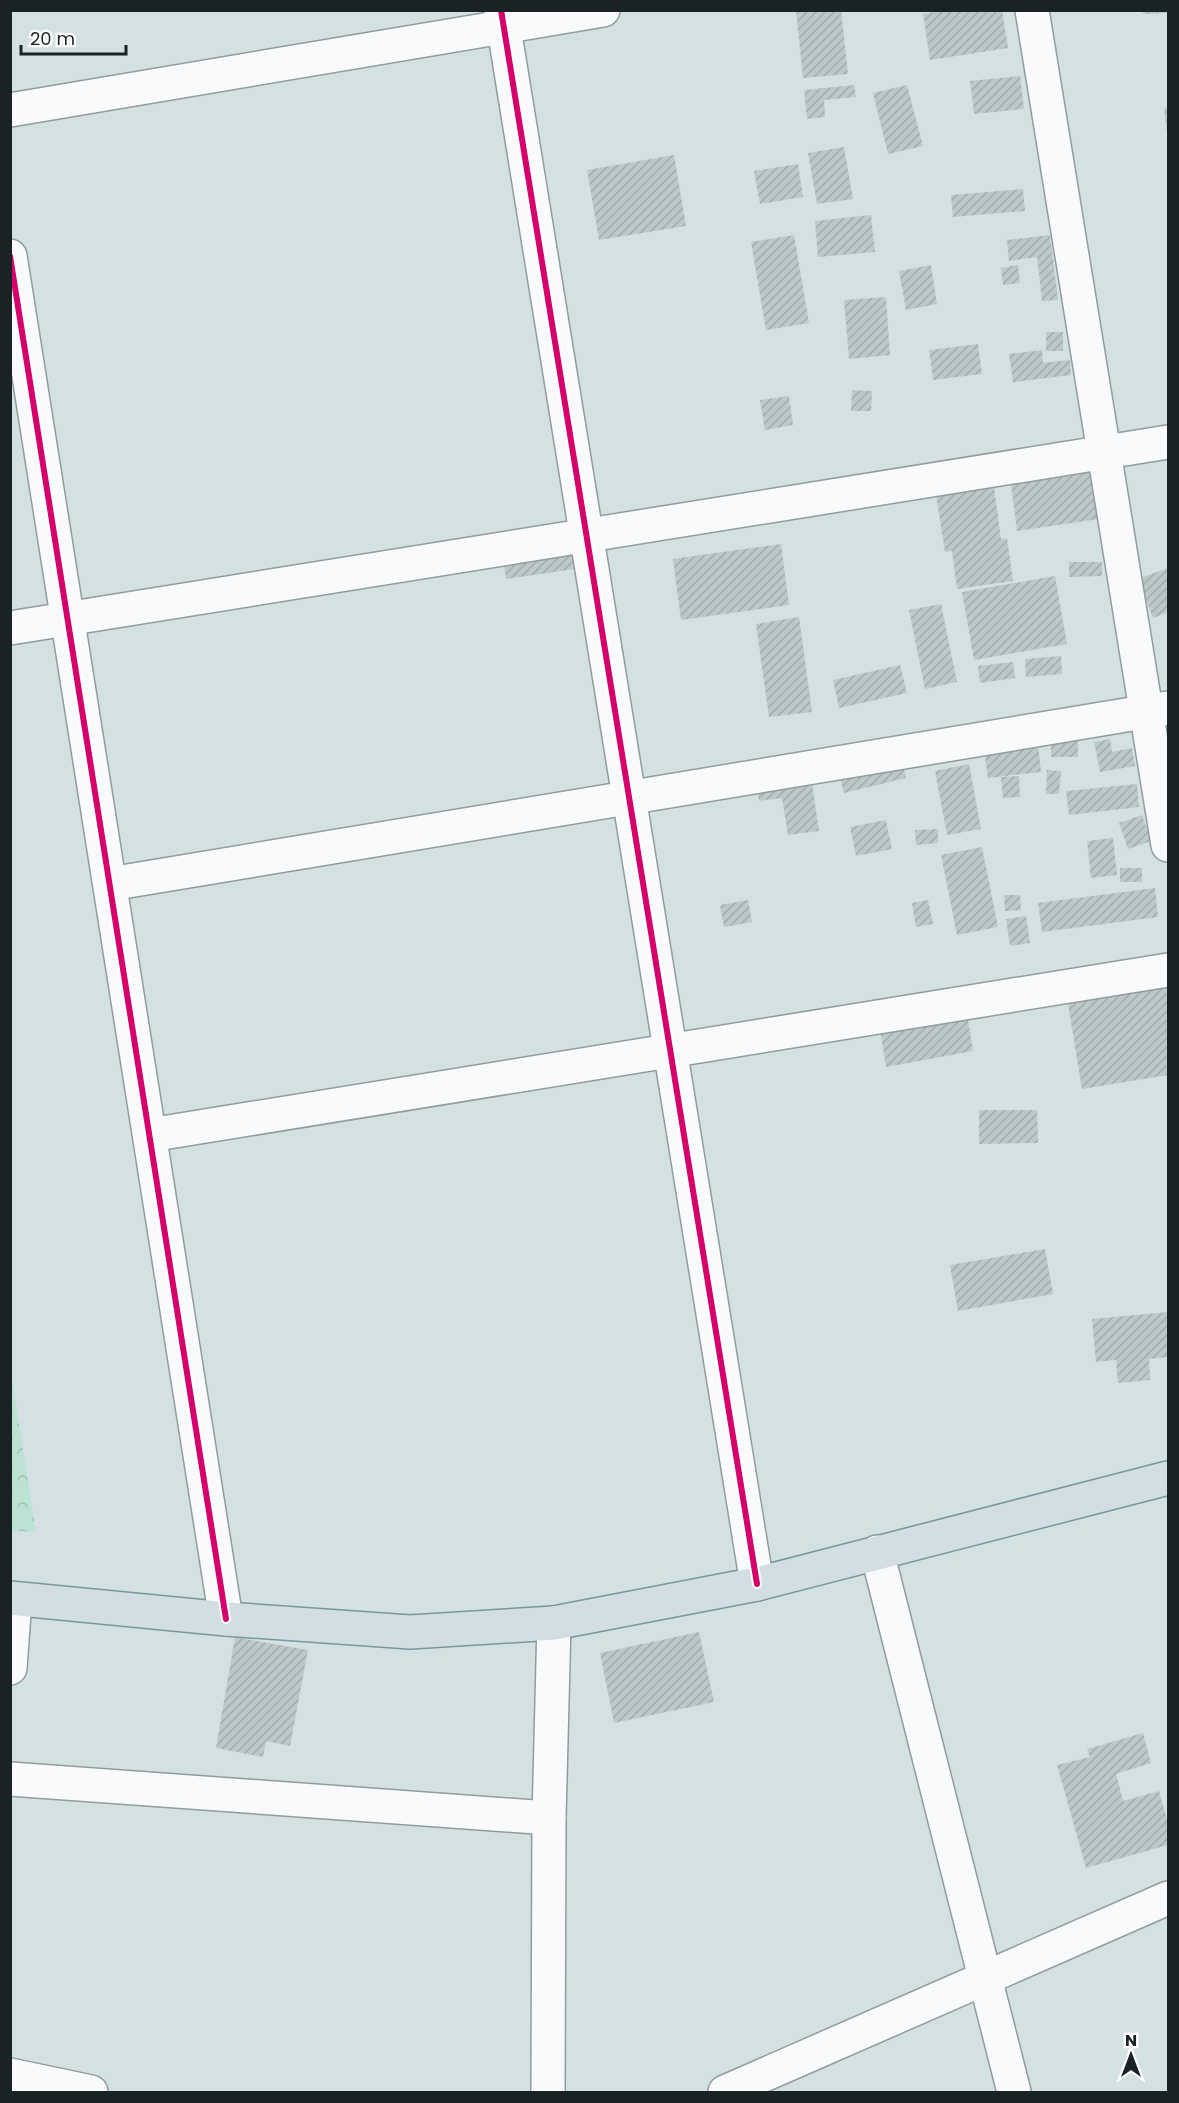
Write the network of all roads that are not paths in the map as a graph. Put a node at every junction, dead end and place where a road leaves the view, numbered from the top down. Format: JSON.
{"nodes":[{"id":1,"x":603,"y":10,"type":"edge"},
{"id":2,"x":1032,"y":10,"type":"edge"},
{"id":3,"x":502,"y":19,"type":"edge"},
{"id":4,"x":10,"y":110,"type":"edge"},
{"id":5,"x":10,"y":256,"type":"edge"},
{"id":6,"x":1168,"y":442,"type":"edge"},
{"id":7,"x":1104,"y":452,"type":"junction"},
{"id":8,"x":586,"y":536,"type":"junction"},
{"id":9,"x":68,"y":619,"type":"junction"},
{"id":10,"x":10,"y":628,"type":"edge"},
{"id":11,"x":1158,"y":710,"type":"edge"},
{"id":12,"x":630,"y":798,"type":"junction"},
{"id":13,"x":1168,"y":845,"type":"edge"},
{"id":14,"x":110,"y":884,"type":"junction"},
{"id":15,"x":1168,"y":970,"type":"edge"},
{"id":16,"x":670,"y":1051,"type":"junction"},
{"id":17,"x":150,"y":1135,"type":"junction"},
{"id":18,"x":1168,"y":1478,"type":"edge"},
{"id":19,"x":877,"y":1552,"type":"junction"},
{"id":20,"x":757,"y":1584,"type":"junction"},
{"id":21,"x":13,"y":1598,"type":"edge"},
{"id":22,"x":226,"y":1619,"type":"junction"},
{"id":23,"x":554,"y":1623,"type":"junction"},
{"id":24,"x":10,"y":1668,"type":"edge"},
{"id":25,"x":10,"y":1779,"type":"edge"},
{"id":26,"x":549,"y":1818,"type":"junction"},
{"id":27,"x":1168,"y":1898,"type":"edge"},
{"id":28,"x":985,"y":1980,"type":"junction"},
{"id":29,"x":10,"y":2075,"type":"edge"},
{"id":30,"x":91,"y":2092,"type":"edge"},
{"id":31,"x":548,"y":2092,"type":"edge"},
{"id":32,"x":725,"y":2092,"type":"edge"},
{"id":33,"x":1014,"y":2092,"type":"edge"}],
"edges":[{"from":1,"to":3,"type":"street"},
{"from":2,"to":7,"type":"street"},
{"from":3,"to":4,"type":"street"},
{"from":3,"to":8,"type":"street"},
{"from":5,"to":9,"type":"street"},
{"from":6,"to":7,"type":"street"},
{"from":7,"to":8,"type":"street"},
{"from":7,"to":11,"type":"street"},
{"from":8,"to":9,"type":"street"},
{"from":8,"to":12,"type":"street"},
{"from":9,"to":10,"type":"street"},
{"from":9,"to":14,"type":"street"},
{"from":11,"to":12,"type":"street"},
{"from":11,"to":13,"type":"street"},
{"from":12,"to":14,"type":"street"},
{"from":12,"to":16,"type":"street"},
{"from":14,"to":17,"type":"street"},
{"from":15,"to":16,"type":"street"},
{"from":16,"to":17,"type":"street"},
{"from":16,"to":20,"type":"street"},
{"from":17,"to":22,"type":"street"},
{"from":18,"to":19,"type":"main road"},
{"from":19,"to":20,"type":"main road"},
{"from":19,"to":28,"type":"street"},
{"from":20,"to":23,"type":"main road"},
{"from":21,"to":22,"type":"main road"},
{"from":21,"to":24,"type":"street"},
{"from":22,"to":23,"type":"main road"},
{"from":23,"to":26,"type":"street"},
{"from":25,"to":26,"type":"street"},
{"from":26,"to":31,"type":"street"},
{"from":27,"to":28,"type":"street"},
{"from":28,"to":32,"type":"street"},
{"from":28,"to":33,"type":"street"},
{"from":29,"to":30,"type":"street"}]}
